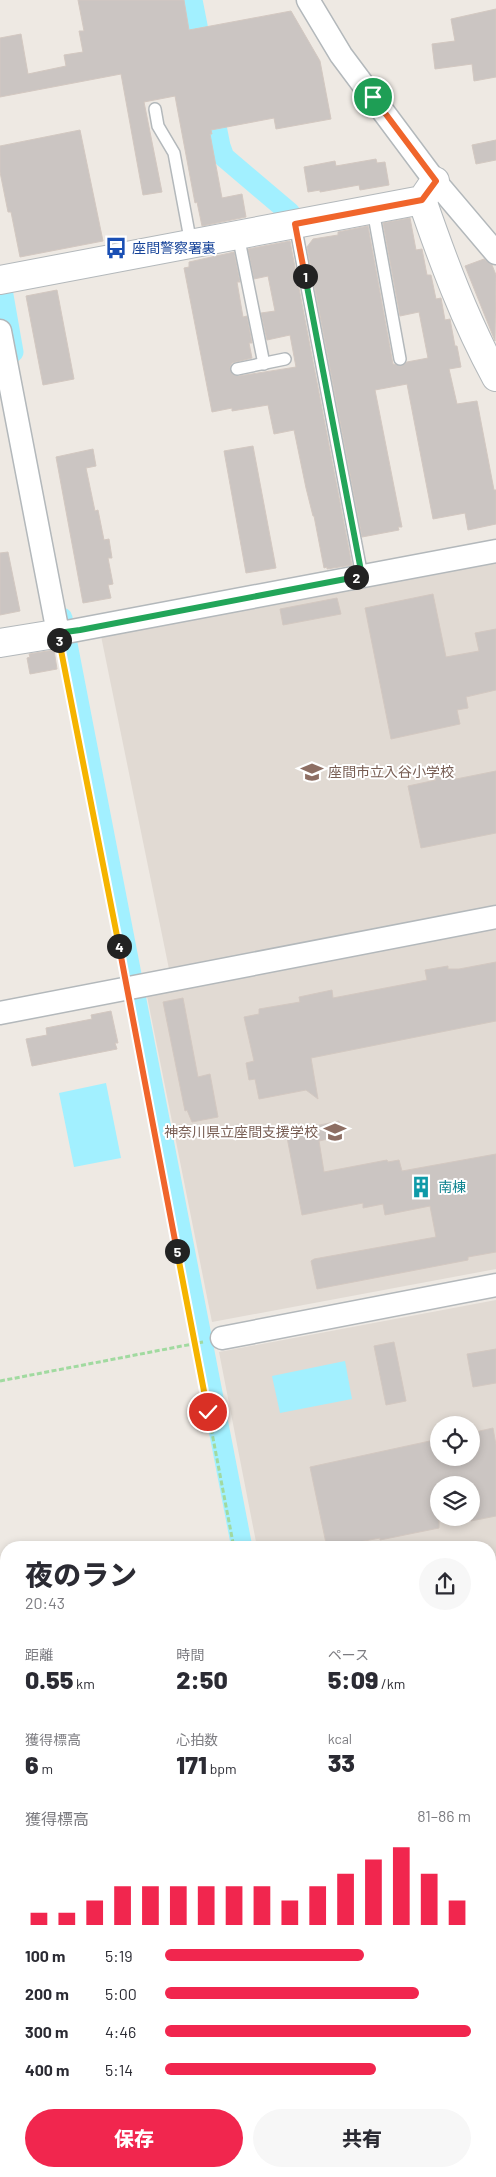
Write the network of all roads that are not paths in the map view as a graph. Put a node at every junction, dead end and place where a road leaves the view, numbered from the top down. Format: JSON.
{"nodes":[{"id":1,"x":308,"y":0,"type":"edge"},
{"id":2,"x":155,"y":109,"type":"dead end"},
{"id":3,"x":429,"y":191,"type":"junction"},
{"id":4,"x":373,"y":210,"type":"junction"},
{"id":5,"x":295,"y":224,"type":"junction"},
{"id":6,"x":238,"y":235,"type":"junction"},
{"id":7,"x":191,"y":244,"type":"junction"},
{"id":8,"x":496,"y":253,"type":"edge"},
{"id":9,"x":9,"y":278,"type":"edge"},
{"id":10,"x":0,"y":331,"type":"edge"},
{"id":11,"x":400,"y":359,"type":"dead end"},
{"id":12,"x":285,"y":360,"type":"dead end"},
{"id":13,"x":264,"y":364,"type":"junction"},
{"id":14,"x":237,"y":369,"type":"dead end"},
{"id":15,"x":496,"y":377,"type":"edge"},
{"id":16,"x":496,"y":551,"type":"edge"},
{"id":17,"x":362,"y":576,"type":"junction"},
{"id":18,"x":66,"y":632,"type":"junction"},
{"id":19,"x":0,"y":643,"type":"edge"},
{"id":20,"x":496,"y":917,"type":"edge"},
{"id":21,"x":0,"y":1013,"type":"edge"},
{"id":22,"x":496,"y":1285,"type":"edge"},
{"id":23,"x":222,"y":1338,"type":"dead end"}],
"edges":[{"from":1,"to":3,"type":"street"},
{"from":2,"to":7,"type":"lane"},
{"from":3,"to":4,"type":"street"},
{"from":3,"to":8,"type":"street"},
{"from":3,"to":15,"type":"street"},
{"from":4,"to":5,"type":"street"},
{"from":4,"to":11,"type":"lane"},
{"from":5,"to":6,"type":"street"},
{"from":5,"to":17,"type":"lane"},
{"from":6,"to":7,"type":"street"},
{"from":6,"to":13,"type":"lane"},
{"from":7,"to":9,"type":"street"},
{"from":10,"to":18,"type":"street"},
{"from":12,"to":13,"type":"lane"},
{"from":13,"to":14,"type":"lane"},
{"from":16,"to":17,"type":"street"},
{"from":17,"to":18,"type":"street"},
{"from":18,"to":19,"type":"street"},
{"from":20,"to":21,"type":"street"},
{"from":22,"to":23,"type":"street"}]}
